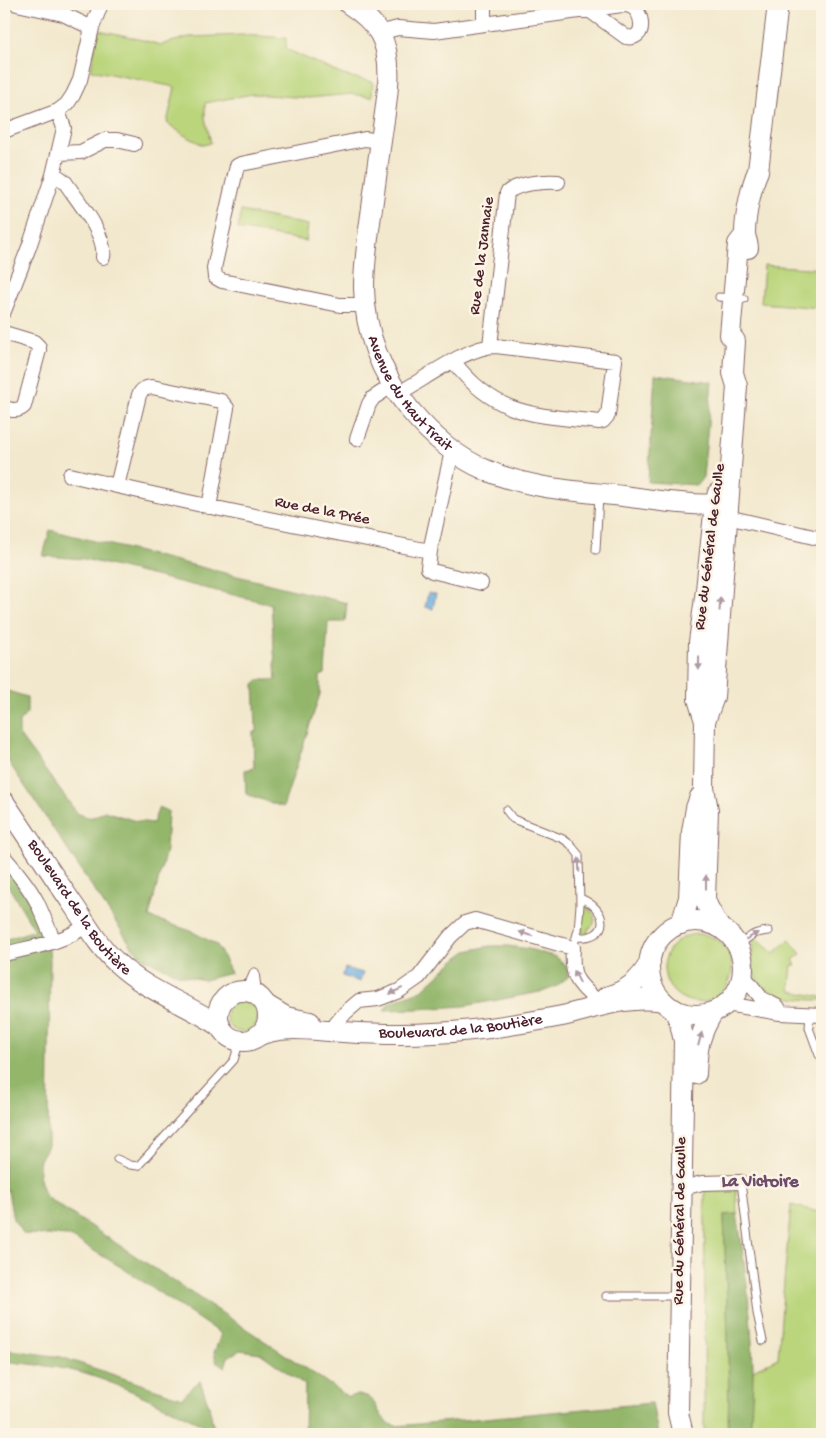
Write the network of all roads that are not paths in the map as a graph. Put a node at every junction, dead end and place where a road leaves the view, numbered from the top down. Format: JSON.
{"nodes":[{"id":1,"x":16,"y":4,"type":"edge"},
{"id":2,"x":101,"y":4,"type":"edge"},
{"id":3,"x":349,"y":4,"type":"edge"},
{"id":4,"x":484,"y":4,"type":"edge"},
{"id":5,"x":772,"y":4,"type":"edge"},
{"id":6,"x":778,"y":4,"type":"edge"},
{"id":7,"x":589,"y":10,"type":"dead end"},
{"id":8,"x":484,"y":24,"type":"junction"},
{"id":9,"x":92,"y":28,"type":"junction"},
{"id":10,"x":382,"y":42,"type":"junction"},
{"id":11,"x":58,"y":111,"type":"junction"},
{"id":12,"x":4,"y":132,"type":"edge"},
{"id":13,"x":381,"y":141,"type":"junction"},
{"id":14,"x":134,"y":144,"type":"dead end"},
{"id":15,"x":59,"y":152,"type":"junction"},
{"id":16,"x":53,"y":175,"type":"junction"},
{"id":17,"x":754,"y":180,"type":"junction"},
{"id":18,"x":558,"y":182,"type":"dead end"},
{"id":19,"x":103,"y":257,"type":"dead end"},
{"id":20,"x":366,"y":305,"type":"junction"},
{"id":21,"x":4,"y":311,"type":"edge"},
{"id":22,"x":4,"y":333,"type":"edge"},
{"id":23,"x":490,"y":346,"type":"junction"},
{"id":24,"x":453,"y":361,"type":"junction"},
{"id":25,"x":395,"y":389,"type":"junction"},
{"id":26,"x":4,"y":408,"type":"edge"},
{"id":27,"x":358,"y":439,"type":"dead end"},
{"id":28,"x":452,"y":451,"type":"junction"},
{"id":29,"x":70,"y":474,"type":"dead end"},
{"id":30,"x":117,"y":486,"type":"junction"},
{"id":31,"x":599,"y":494,"type":"junction"},
{"id":32,"x":208,"y":507,"type":"junction"},
{"id":33,"x":721,"y":510,"type":"junction"},
{"id":34,"x":822,"y":539,"type":"edge"},
{"id":35,"x":596,"y":550,"type":"dead end"},
{"id":36,"x":430,"y":551,"type":"junction"},
{"id":37,"x":482,"y":582,"type":"dead end"},
{"id":38,"x":704,"y":788,"type":"junction"},
{"id":39,"x":4,"y":802,"type":"edge"},
{"id":40,"x":506,"y":810,"type":"dead end"},
{"id":41,"x":4,"y":857,"type":"edge"},
{"id":42,"x":580,"y":898,"type":"junction"},
{"id":43,"x":681,"y":924,"type":"junction"},
{"id":44,"x":87,"y":925,"type":"junction"},
{"id":45,"x":719,"y":927,"type":"junction"},
{"id":46,"x":769,"y":931,"type":"dead end"},
{"id":47,"x":54,"y":942,"type":"junction"},
{"id":48,"x":575,"y":942,"type":"junction"},
{"id":49,"x":738,"y":946,"type":"junction"},
{"id":50,"x":4,"y":954,"type":"edge"},
{"id":51,"x":650,"y":962,"type":"junction"},
{"id":52,"x":743,"y":975,"type":"junction"},
{"id":53,"x":171,"y":998,"type":"junction"},
{"id":54,"x":255,"y":998,"type":"junction"},
{"id":55,"x":596,"y":1000,"type":"junction"},
{"id":56,"x":223,"y":1001,"type":"junction"},
{"id":57,"x":668,"y":1005,"type":"junction"},
{"id":58,"x":719,"y":1009,"type":"junction"},
{"id":59,"x":813,"y":1015,"type":"edge"},
{"id":60,"x":335,"y":1025,"type":"junction"},
{"id":61,"x":220,"y":1026,"type":"junction"},
{"id":62,"x":249,"y":1038,"type":"junction"},
{"id":63,"x":819,"y":1055,"type":"dead end"},
{"id":64,"x":117,"y":1159,"type":"dead end"},
{"id":65,"x":741,"y":1182,"type":"joint"},
{"id":66,"x":697,"y":1184,"type":"junction"},
{"id":67,"x":606,"y":1296,"type":"dead end"},
{"id":68,"x":680,"y":1296,"type":"junction"},
{"id":69,"x":763,"y":1341,"type":"dead end"},
{"id":70,"x":684,"y":1434,"type":"edge"}],
"edges":[{"from":1,"to":9,"type":"street"},
{"from":2,"to":9,"type":"street"},
{"from":3,"to":10,"type":"main road"},
{"from":4,"to":8,"type":"street"},
{"from":5,"to":17,"type":"main road","name":"Rue du Général de Gaulle"},
{"from":6,"to":17,"type":"main road","name":"Rue du Général de Gaulle"},
{"from":7,"to":8,"type":"street"},
{"from":8,"to":10,"type":"street"},
{"from":9,"to":11,"type":"street"},
{"from":10,"to":13,"type":"main road","name":"Avenue du Haut Trait"},
{"from":11,"to":12,"type":"street"},
{"from":11,"to":15,"type":"street"},
{"from":13,"to":20,"type":"main road","name":"Avenue du Haut Trait"},
{"from":13,"to":20,"type":"street"},
{"from":14,"to":15,"type":"street"},
{"from":15,"to":16,"type":"street"},
{"from":16,"to":19,"type":"street"},
{"from":16,"to":21,"type":"street"},
{"from":17,"to":33,"type":"main road","name":"Rue du Général de Gaulle"},
{"from":18,"to":23,"type":"street","name":"Rue de la Jannaie"},
{"from":20,"to":25,"type":"main road","name":"Avenue du Haut Trait"},
{"from":22,"to":26,"type":"street"},
{"from":23,"to":24,"type":"street"},
{"from":23,"to":24,"type":"street"},
{"from":24,"to":25,"type":"street"},
{"from":25,"to":27,"type":"street"},
{"from":25,"to":28,"type":"main road","name":"Avenue du Haut Trait"},
{"from":28,"to":31,"type":"main road","name":"Avenue du Haut Trait"},
{"from":28,"to":36,"type":"street"},
{"from":29,"to":30,"type":"street","name":"Rue de la Prée"},
{"from":30,"to":32,"type":"street","name":"Rue de la Prée"},
{"from":30,"to":32,"type":"street"},
{"from":31,"to":33,"type":"main road","name":"Avenue du Haut Trait"},
{"from":31,"to":35,"type":"lane"},
{"from":32,"to":36,"type":"street","name":"Rue de la Prée"},
{"from":33,"to":34,"type":"street"},
{"from":33,"to":38,"type":"main road","name":"Rue du Général de Gaulle"},
{"from":36,"to":37,"type":"street"},
{"from":38,"to":43,"type":"main road","name":"Rue du Général de Gaulle"},
{"from":45,"to":38,"type":"main road","name":"Rue du Général de Gaulle","one_way":true},
{"from":39,"to":44,"type":"main road","name":"Boulevard de la Boutière"},
{"from":42,"to":40,"type":"lane","one_way":true},
{"from":41,"to":47,"type":"street"},
{"from":42,"to":48,"type":"lane"},
{"from":42,"to":48,"type":"lane"},
{"from":43,"to":45,"type":"main road"},
{"from":43,"to":51,"type":"main road"},
{"from":44,"to":47,"type":"street"},
{"from":44,"to":53,"type":"main road","name":"Boulevard de la Boutière"},
{"from":45,"to":49,"type":"main road"},
{"from":49,"to":46,"type":"lane","one_way":true},
{"from":47,"to":50,"type":"street"},
{"from":55,"to":48,"type":"street","one_way":true},
{"from":48,"to":60,"type":"street","one_way":true},
{"from":49,"to":52,"type":"main road"},
{"from":51,"to":55,"type":"main road","name":"Boulevard de la Boutière"},
{"from":51,"to":57,"type":"main road"},
{"from":52,"to":58,"type":"main road"},
{"from":52,"to":59,"type":"street"},
{"from":53,"to":56,"type":"main road","name":"Boulevard de la Boutière"},
{"from":53,"to":61,"type":"main road","name":"Boulevard de la Boutière"},
{"from":54,"to":56,"type":"main road"},
{"from":54,"to":60,"type":"main road","name":"Boulevard de la Boutière"},
{"from":54,"to":62,"type":"main road"},
{"from":55,"to":60,"type":"main road","name":"Boulevard de la Boutière"},
{"from":56,"to":61,"type":"main road"},
{"from":57,"to":58,"type":"main road"},
{"from":57,"to":62,"type":"main road","name":"Boulevard de la Boutière"},
{"from":57,"to":68,"type":"main road","name":"Rue du Général de Gaulle"},
{"from":58,"to":59,"type":"street"},
{"from":66,"to":58,"type":"main road","name":"Rue du Général de Gaulle","one_way":true},
{"from":59,"to":63,"type":"lane"},
{"from":61,"to":62,"type":"main road"},
{"from":62,"to":64,"type":"lane"},
{"from":65,"to":66,"type":"street"},
{"from":65,"to":69,"type":"lane"},
{"from":66,"to":70,"type":"main road","name":"Rue du Général de Gaulle"},
{"from":67,"to":68,"type":"lane"},
{"from":68,"to":70,"type":"main road","name":"Rue du Général de Gaulle"}]}
